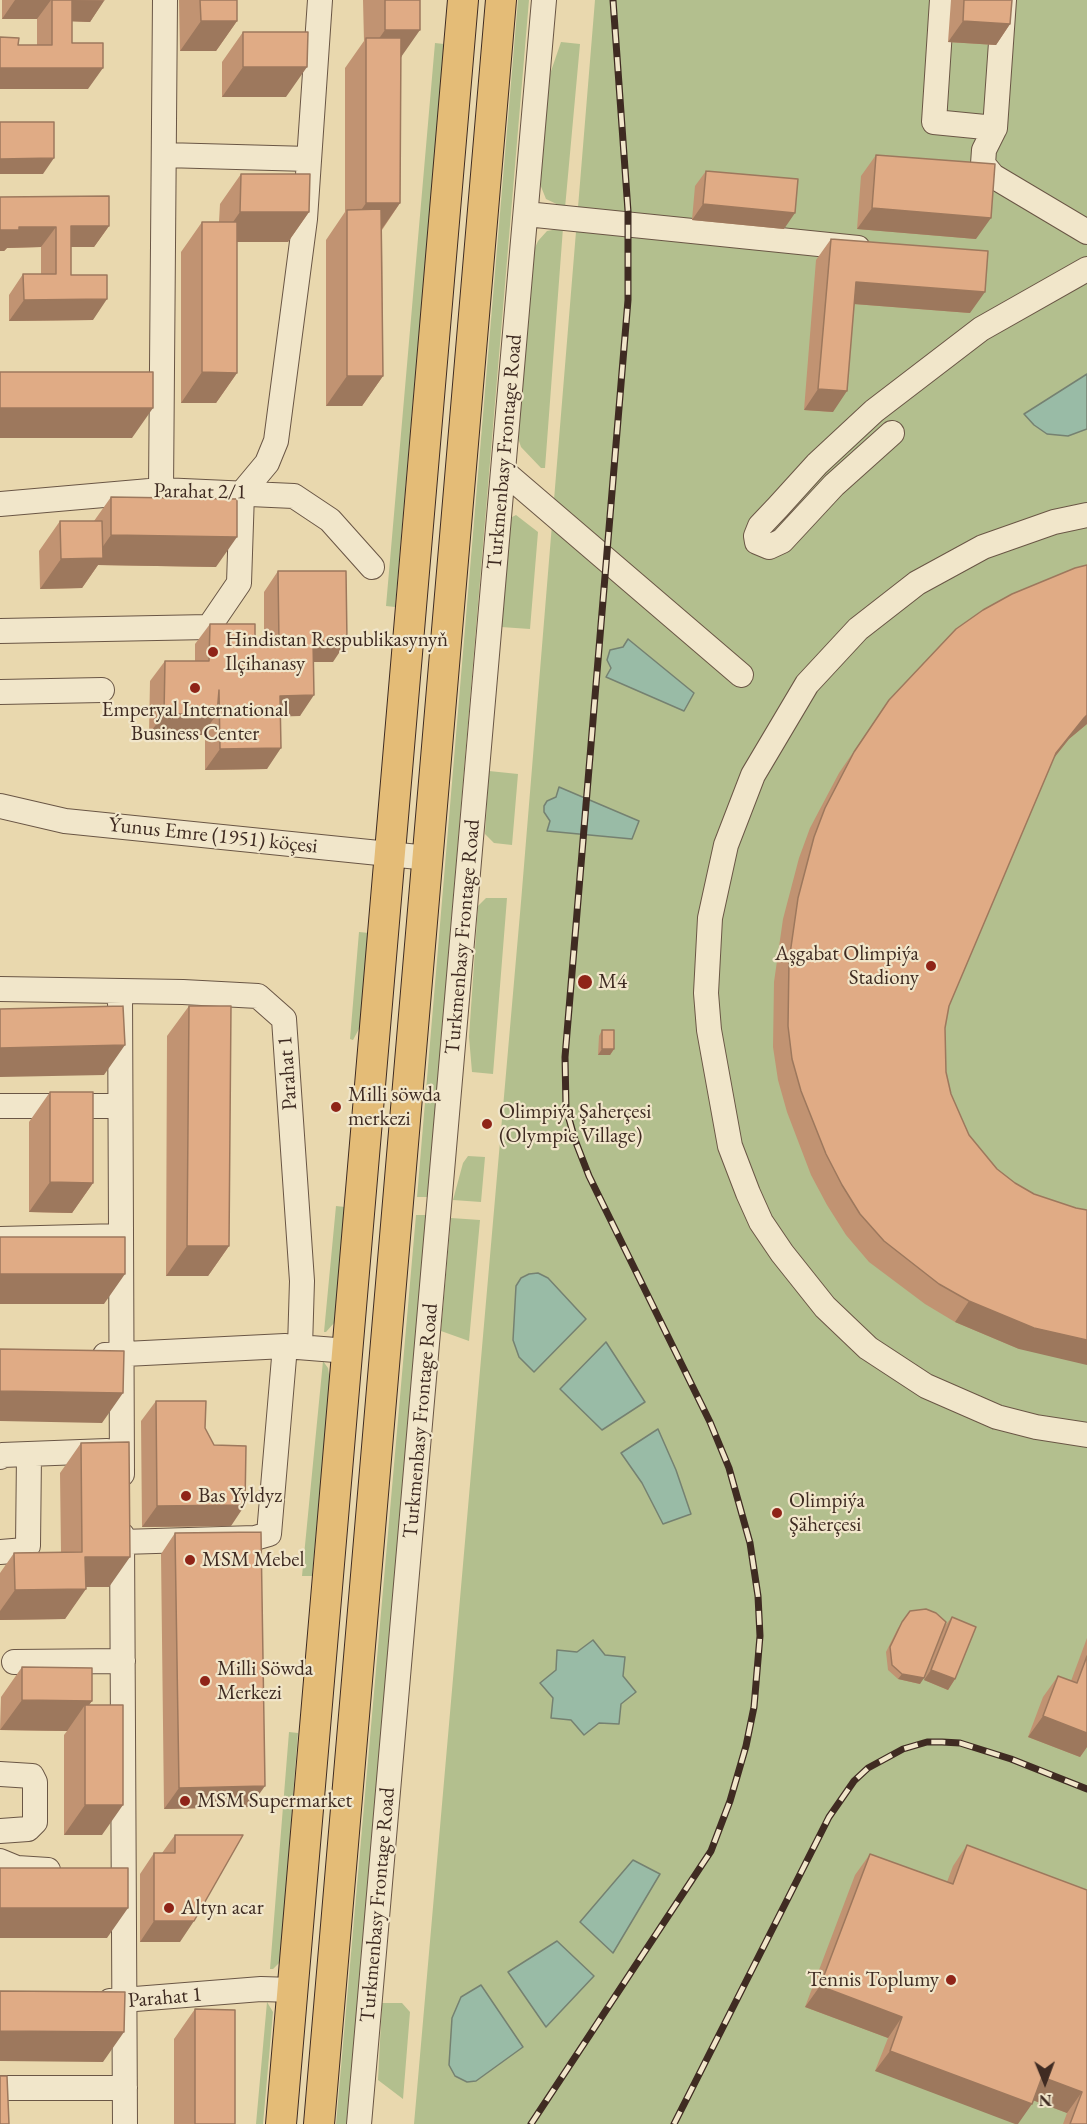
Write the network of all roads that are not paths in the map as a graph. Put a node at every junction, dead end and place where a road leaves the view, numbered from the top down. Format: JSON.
{"nodes":[{"id":1,"x":165,"y":0,"type":"edge"},
{"id":2,"x":320,"y":0,"type":"edge"},
{"id":3,"x":463,"y":0,"type":"edge"},
{"id":4,"x":501,"y":0,"type":"edge"},
{"id":5,"x":544,"y":0,"type":"edge"},
{"id":6,"x":942,"y":0,"type":"edge"},
{"id":7,"x":1004,"y":0,"type":"edge"},
{"id":8,"x":995,"y":128,"type":"junction"},
{"id":9,"x":164,"y":155,"type":"junction"},
{"id":10,"x":309,"y":159,"type":"junction"},
{"id":11,"x":526,"y":214,"type":"junction"},
{"id":12,"x":1087,"y":232,"type":"edge"},
{"id":13,"x":876,"y":249,"type":"edge"},
{"id":14,"x":1087,"y":269,"type":"edge"},
{"id":15,"x":892,"y":433,"type":"dead end"},
{"id":16,"x":504,"y":471,"type":"junction"},
{"id":17,"x":161,"y":490,"type":"junction"},
{"id":18,"x":242,"y":493,"type":"junction"},
{"id":19,"x":0,"y":504,"type":"edge"},
{"id":20,"x":1087,"y":515,"type":"edge"},
{"id":21,"x":372,"y":567,"type":"dead end"},
{"id":22,"x":0,"y":631,"type":"edge"},
{"id":23,"x":741,"y":675,"type":"dead end"},
{"id":24,"x":102,"y":690,"type":"dead end"},
{"id":25,"x":0,"y":692,"type":"edge"},
{"id":26,"x":0,"y":806,"type":"edge"},
{"id":27,"x":391,"y":853,"type":"junction"},
{"id":28,"x":428,"y":858,"type":"junction"},
{"id":29,"x":0,"y":989,"type":"edge"},
{"id":30,"x":120,"y":991,"type":"junction"},
{"id":31,"x":0,"y":1106,"type":"edge"},
{"id":32,"x":120,"y":1106,"type":"junction"},
{"id":33,"x":121,"y":1236,"type":"junction"},
{"id":34,"x":0,"y":1239,"type":"edge"},
{"id":35,"x":292,"y":1347,"type":"junction"},
{"id":36,"x":348,"y":1351,"type":"junction"},
{"id":37,"x":77,"y":1355,"type":"edge"},
{"id":38,"x":121,"y":1355,"type":"junction"},
{"id":39,"x":1087,"y":1435,"type":"edge"},
{"id":40,"x":122,"y":1450,"type":"junction"},
{"id":41,"x":29,"y":1454,"type":"junction"},
{"id":42,"x":0,"y":1457,"type":"edge"},
{"id":43,"x":122,"y":1542,"type":"junction"},
{"id":44,"x":0,"y":1552,"type":"edge"},
{"id":45,"x":123,"y":1661,"type":"junction"},
{"id":46,"x":14,"y":1662,"type":"dead end"},
{"id":47,"x":0,"y":1774,"type":"edge"},
{"id":48,"x":0,"y":1831,"type":"edge"},
{"id":49,"x":0,"y":1861,"type":"edge"},
{"id":50,"x":71,"y":1871,"type":"edge"},
{"id":51,"x":293,"y":1990,"type":"junction"},
{"id":52,"x":92,"y":2001,"type":"edge"},
{"id":53,"x":126,"y":2002,"type":"junction"},
{"id":54,"x":0,"y":2088,"type":"edge"},
{"id":55,"x":125,"y":2088,"type":"junction"},
{"id":56,"x":125,"y":2124,"type":"edge"},
{"id":57,"x":281,"y":2124,"type":"edge"},
{"id":58,"x":319,"y":2124,"type":"edge"},
{"id":59,"x":359,"y":2124,"type":"edge"}],
"edges":[{"from":1,"to":9,"type":"street"},
{"from":2,"to":10,"type":"street"},
{"from":3,"to":27,"type":"main road"},
{"from":4,"to":28,"type":"main road"},
{"from":5,"to":11,"type":"street","name":"Turkmenbasy Frontage Road"},
{"from":6,"to":8,"type":"street"},
{"from":7,"to":8,"type":"street"},
{"from":8,"to":12,"type":"street"},
{"from":9,"to":10,"type":"street"},
{"from":9,"to":17,"type":"street"},
{"from":10,"to":18,"type":"street"},
{"from":11,"to":13,"type":"street"},
{"from":11,"to":16,"type":"street","name":"Turkmenbasy Frontage Road"},
{"from":14,"to":15,"type":"street"},
{"from":16,"to":23,"type":"street"},
{"from":16,"to":59,"type":"street","name":"Turkmenbasy Frontage Road"},
{"from":17,"to":18,"type":"street","name":"Parahat 2/1"},
{"from":17,"to":19,"type":"street","name":"Parahat 2/1"},
{"from":18,"to":21,"type":"street","name":"Parahat 2/1"},
{"from":18,"to":22,"type":"street"},
{"from":20,"to":39,"type":"street"},
{"from":24,"to":25,"type":"street"},
{"from":26,"to":27,"type":"street","name":"Ýunus Emre (1951) köçesi"},
{"from":27,"to":28,"type":"street","name":"Ýunus Emre (1951) köçesi"},
{"from":27,"to":36,"type":"main road"},
{"from":28,"to":58,"type":"main road"},
{"from":29,"to":30,"type":"street","name":"Parahat 1"},
{"from":30,"to":32,"type":"street"},
{"from":30,"to":35,"type":"street","name":"Parahat 1"},
{"from":31,"to":32,"type":"street"},
{"from":32,"to":33,"type":"street"},
{"from":33,"to":34,"type":"street"},
{"from":33,"to":38,"type":"street"},
{"from":35,"to":36,"type":"street"},
{"from":35,"to":38,"type":"street"},
{"from":35,"to":43,"type":"street","name":"Parahat 1"},
{"from":36,"to":51,"type":"main road"},
{"from":37,"to":38,"type":"street"},
{"from":38,"to":40,"type":"street"},
{"from":40,"to":41,"type":"street"},
{"from":40,"to":43,"type":"street"},
{"from":41,"to":42,"type":"street"},
{"from":41,"to":44,"type":"street"},
{"from":43,"to":45,"type":"street"},
{"from":45,"to":46,"type":"street"},
{"from":45,"to":53,"type":"street"},
{"from":47,"to":48,"type":"street"},
{"from":49,"to":50,"type":"street"},
{"from":51,"to":53,"type":"street","name":"Parahat 1"},
{"from":51,"to":57,"type":"main road"},
{"from":52,"to":53,"type":"street","name":"Parahat 1"},
{"from":53,"to":55,"type":"street"},
{"from":54,"to":55,"type":"street"},
{"from":55,"to":56,"type":"street"}]}
